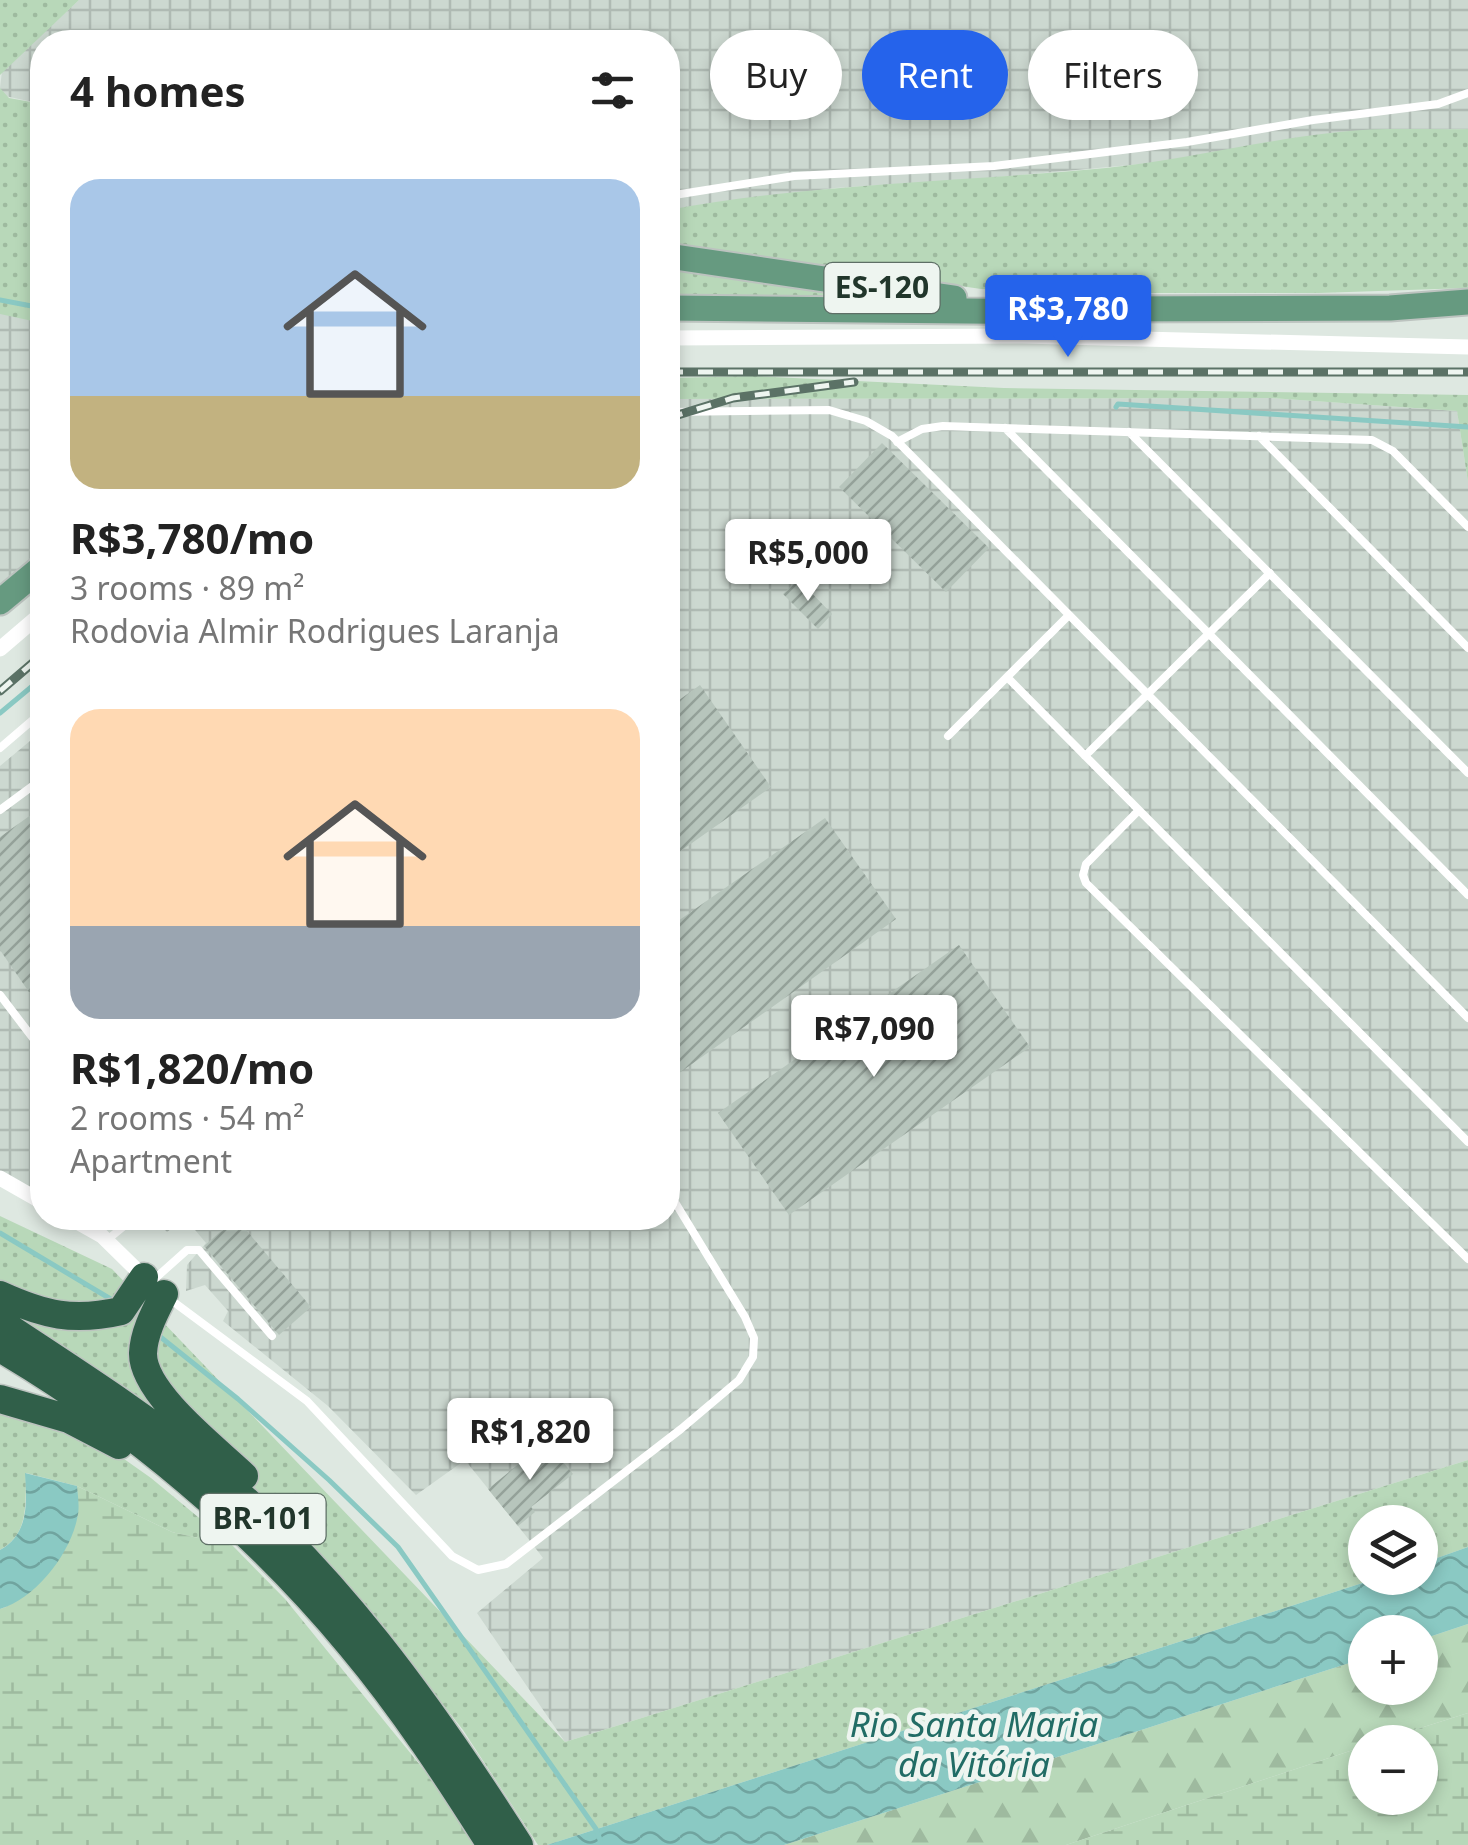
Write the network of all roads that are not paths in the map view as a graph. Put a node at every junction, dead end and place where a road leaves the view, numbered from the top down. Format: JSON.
{"nodes":[{"id":1,"x":1468,"y":93,"type":"edge"},
{"id":2,"x":680,"y":194,"type":"edge"},
{"id":3,"x":680,"y":258,"type":"edge"},
{"id":4,"x":1468,"y":302,"type":"edge"},
{"id":5,"x":680,"y":308,"type":"edge"},
{"id":6,"x":1099,"y":309,"type":"junction"},
{"id":7,"x":680,"y":338,"type":"edge"},
{"id":8,"x":1468,"y":348,"type":"edge"},
{"id":9,"x":680,"y":412,"type":"edge"},
{"id":10,"x":1005,"y":428,"type":"junction"},
{"id":11,"x":1129,"y":432,"type":"junction"},
{"id":12,"x":1259,"y":436,"type":"junction"},
{"id":13,"x":897,"y":442,"type":"junction"},
{"id":14,"x":1468,"y":526,"type":"edge"},
{"id":15,"x":1270,"y":573,"type":"junction"},
{"id":16,"x":30,"y":577,"type":"edge"},
{"id":17,"x":0,"y":602,"type":"edge"},
{"id":18,"x":1069,"y":615,"type":"junction"},
{"id":19,"x":30,"y":623,"type":"edge"},
{"id":20,"x":1208,"y":633,"type":"junction"},
{"id":21,"x":1468,"y":648,"type":"edge"},
{"id":22,"x":0,"y":649,"type":"edge"},
{"id":23,"x":1006,"y":678,"type":"junction"},
{"id":24,"x":1147,"y":694,"type":"junction"},
{"id":25,"x":30,"y":722,"type":"edge"},
{"id":26,"x":948,"y":736,"type":"dead end"},
{"id":27,"x":0,"y":748,"type":"edge"},
{"id":28,"x":1085,"y":756,"type":"junction"},
{"id":29,"x":1468,"y":773,"type":"edge"},
{"id":30,"x":30,"y":788,"type":"edge"},
{"id":31,"x":0,"y":810,"type":"edge"},
{"id":32,"x":1139,"y":810,"type":"junction"},
{"id":33,"x":1468,"y":896,"type":"edge"},
{"id":34,"x":0,"y":995,"type":"edge"},
{"id":35,"x":1468,"y":1018,"type":"edge"},
{"id":36,"x":30,"y":1034,"type":"edge"},
{"id":37,"x":1468,"y":1142,"type":"edge"},
{"id":38,"x":0,"y":1178,"type":"edge"},
{"id":39,"x":30,"y":1195,"type":"edge"},
{"id":40,"x":680,"y":1210,"type":"edge"},
{"id":41,"x":90,"y":1230,"type":"edge"},
{"id":42,"x":119,"y":1230,"type":"edge"},
{"id":43,"x":107,"y":1240,"type":"junction"},
{"id":44,"x":1468,"y":1259,"type":"edge"},
{"id":45,"x":153,"y":1285,"type":"junction"},
{"id":46,"x":0,"y":1295,"type":"edge"},
{"id":47,"x":0,"y":1322,"type":"edge"},
{"id":48,"x":272,"y":1336,"type":"dead end"},
{"id":49,"x":0,"y":1348,"type":"edge"},
{"id":50,"x":0,"y":1399,"type":"edge"},
{"id":51,"x":202,"y":1495,"type":"junction"},
{"id":52,"x":282,"y":1537,"type":"junction"},
{"id":53,"x":462,"y":1777,"type":"junction"},
{"id":54,"x":491,"y":1845,"type":"edge"},
{"id":55,"x":519,"y":1845,"type":"edge"}],
"edges":[{"from":1,"to":2,"type":"lane"},
{"from":3,"to":6,"type":"main road","number":"ES-120"},
{"from":4,"to":6,"type":"main road","number":"ES-120"},
{"from":5,"to":6,"type":"main road","number":"ES-120"},
{"from":7,"to":8,"type":"street"},
{"from":9,"to":13,"type":"lane"},
{"from":10,"to":11,"type":"lane"},
{"from":10,"to":13,"type":"lane"},
{"from":10,"to":20,"type":"lane"},
{"from":11,"to":12,"type":"lane"},
{"from":11,"to":15,"type":"lane"},
{"from":12,"to":14,"type":"lane"},
{"from":12,"to":21,"type":"lane"},
{"from":13,"to":18,"type":"lane"},
{"from":15,"to":20,"type":"lane"},
{"from":15,"to":29,"type":"lane"},
{"from":16,"to":17,"type":"main road"},
{"from":18,"to":23,"type":"lane"},
{"from":18,"to":24,"type":"lane"},
{"from":19,"to":22,"type":"street"},
{"from":20,"to":24,"type":"lane"},
{"from":20,"to":33,"type":"lane"},
{"from":23,"to":26,"type":"lane"},
{"from":23,"to":28,"type":"lane"},
{"from":24,"to":28,"type":"lane"},
{"from":24,"to":35,"type":"lane"},
{"from":25,"to":27,"type":"lane"},
{"from":28,"to":32,"type":"lane"},
{"from":30,"to":31,"type":"lane"},
{"from":32,"to":37,"type":"lane"},
{"from":32,"to":44,"type":"lane"},
{"from":34,"to":36,"type":"lane"},
{"from":38,"to":39,"type":"street"},
{"from":40,"to":45,"type":"lane"},
{"from":41,"to":43,"type":"street"},
{"from":42,"to":43,"type":"lane"},
{"from":43,"to":45,"type":"street"},
{"from":45,"to":46,"type":"highway"},
{"from":45,"to":48,"type":"lane"},
{"from":45,"to":52,"type":"highway"},
{"from":47,"to":52,"type":"highway","number":"BR-101"},
{"from":49,"to":51,"type":"highway","number":"BR-101"},
{"from":50,"to":51,"type":"highway"},
{"from":51,"to":53,"type":"highway","number":"BR-101"},
{"from":52,"to":53,"type":"highway","number":"BR-101"},
{"from":53,"to":54,"type":"highway","number":"BR-101"},
{"from":53,"to":55,"type":"highway","number":"BR-101"}]}
